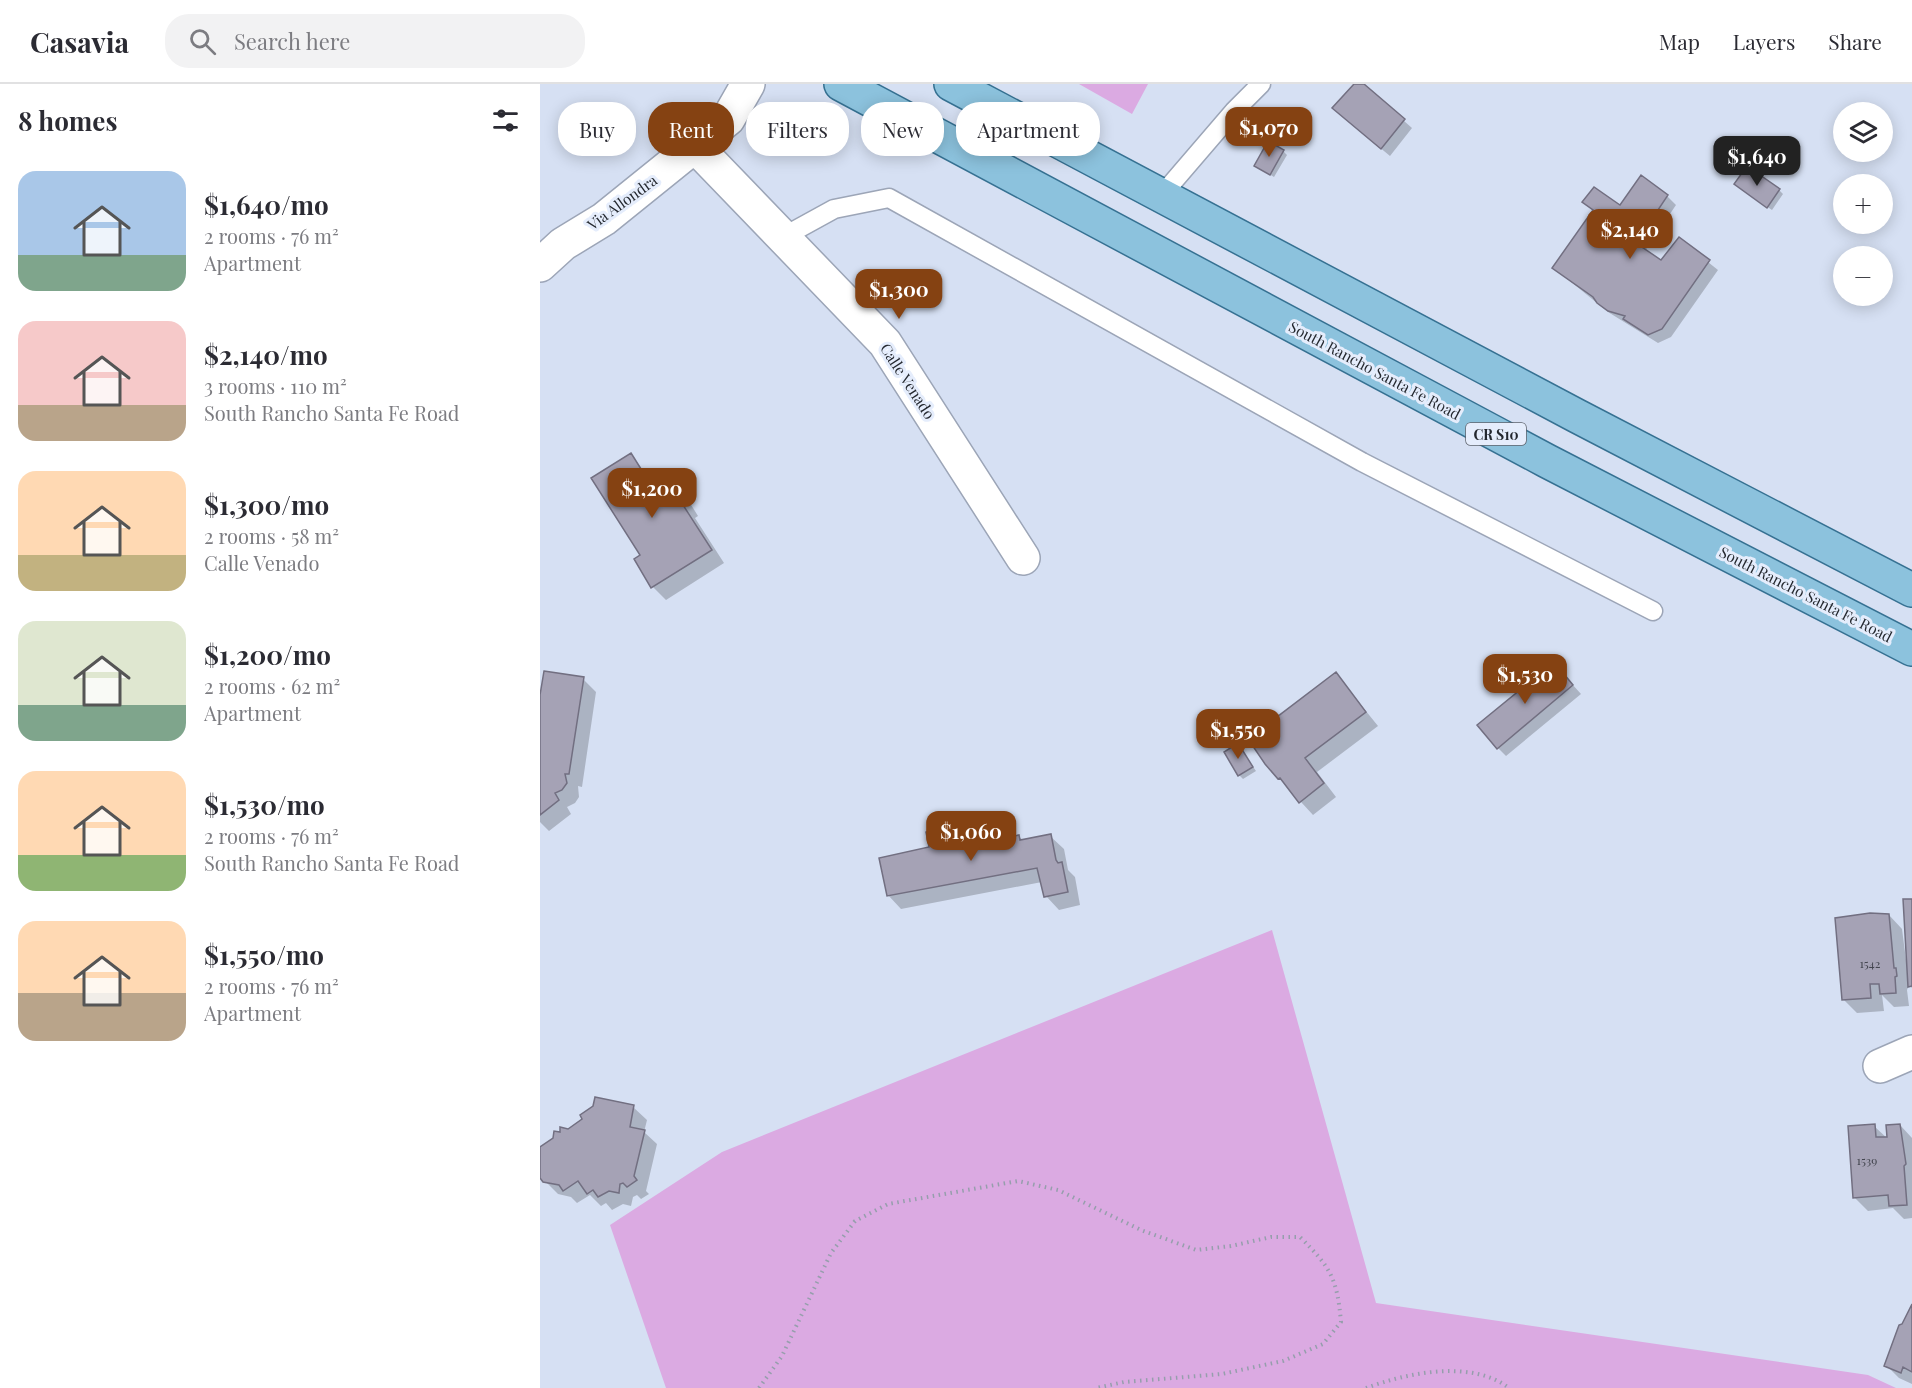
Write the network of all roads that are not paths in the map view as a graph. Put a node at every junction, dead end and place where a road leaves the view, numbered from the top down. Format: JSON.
{"nodes":[{"id":1,"x":748,"y":84,"type":"edge"},
{"id":2,"x":841,"y":84,"type":"edge"},
{"id":3,"x":951,"y":84,"type":"edge"},
{"id":4,"x":1261,"y":84,"type":"edge"},
{"id":5,"x":734,"y":108,"type":"edge"},
{"id":6,"x":683,"y":156,"type":"edge"},
{"id":7,"x":705,"y":156,"type":"edge"},
{"id":8,"x":1161,"y":196,"type":"junction"},
{"id":9,"x":783,"y":237,"type":"junction"},
{"id":10,"x":540,"y":265,"type":"edge"},
{"id":11,"x":1023,"y":558,"type":"dead end"},
{"id":12,"x":1912,"y":590,"type":"edge"},
{"id":13,"x":1653,"y":611,"type":"dead end"},
{"id":14,"x":1912,"y":649,"type":"edge"},
{"id":15,"x":1912,"y":1052,"type":"edge"},
{"id":16,"x":1880,"y":1066,"type":"dead end"}],
"edges":[{"from":1,"to":5,"type":"street","name":"Via Allondra"},
{"from":2,"to":14,"type":"main road","name":"South Rancho Santa Fe Road","number":"CR S10"},
{"from":3,"to":8,"type":"main road"},
{"from":4,"to":8,"type":"lane"},
{"from":6,"to":10,"type":"street","name":"Via Allondra"},
{"from":7,"to":9,"type":"street","name":"Calle Venado"},
{"from":8,"to":12,"type":"main road"},
{"from":9,"to":11,"type":"street","name":"Calle Venado"},
{"from":9,"to":13,"type":"lane"},
{"from":15,"to":16,"type":"street"}]}
